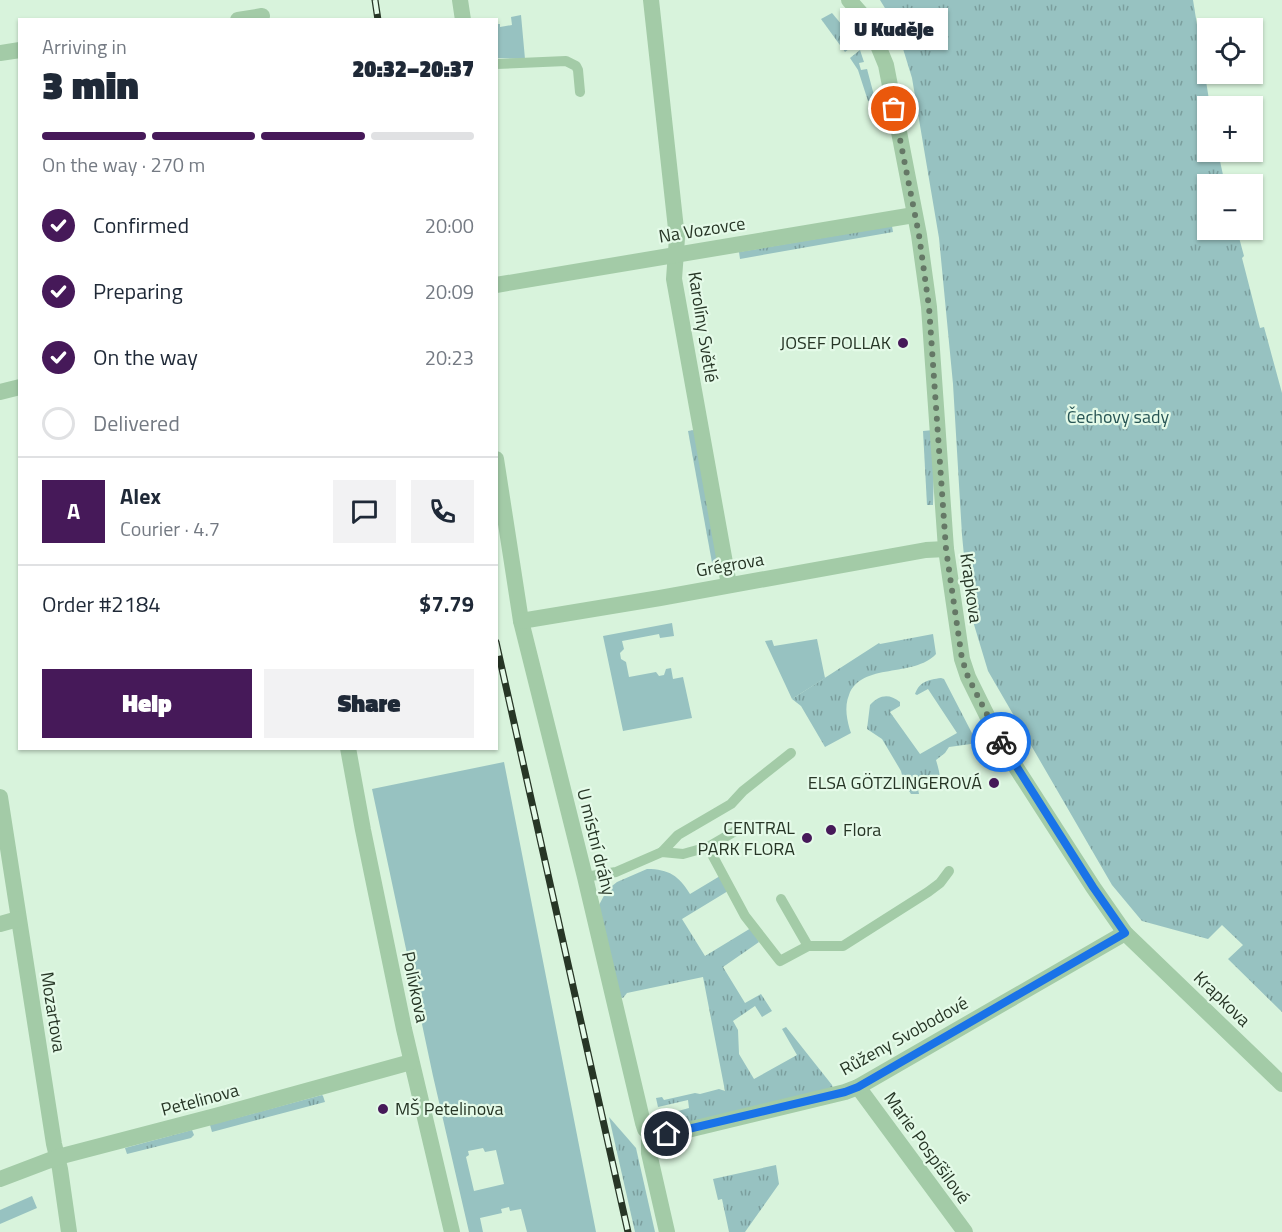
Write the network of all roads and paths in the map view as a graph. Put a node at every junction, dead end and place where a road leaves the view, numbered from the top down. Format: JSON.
{"nodes":[{"id":1,"x":460,"y":0,"type":"edge"},
{"id":2,"x":651,"y":0,"type":"edge"},
{"id":3,"x":849,"y":0,"type":"edge"},
{"id":4,"x":261,"y":12,"type":"edge"},
{"id":5,"x":244,"y":18,"type":"edge"},
{"id":6,"x":463,"y":18,"type":"edge"},
{"id":7,"x":18,"y":50,"type":"edge"},
{"id":8,"x":0,"y":52,"type":"edge"},
{"id":9,"x":498,"y":64,"type":"edge"},
{"id":10,"x":580,"y":92,"type":"dead end"},
{"id":11,"x":914,"y":214,"type":"junction"},
{"id":12,"x":675,"y":254,"type":"junction"},
{"id":13,"x":498,"y":285,"type":"edge"},
{"id":14,"x":18,"y":388,"type":"edge"},
{"id":15,"x":0,"y":392,"type":"edge"},
{"id":16,"x":498,"y":472,"type":"edge"},
{"id":17,"x":946,"y":549,"type":"junction"},
{"id":18,"x":729,"y":585,"type":"junction"},
{"id":19,"x":521,"y":621,"type":"junction"},
{"id":20,"x":348,"y":750,"type":"edge"},
{"id":21,"x":791,"y":753,"type":"dead end"},
{"id":22,"x":0,"y":797,"type":"edge"},
{"id":23,"x":744,"y":826,"type":"dead end"},
{"id":24,"x":708,"y":847,"type":"junction"},
{"id":25,"x":662,"y":852,"type":"junction"},
{"id":26,"x":950,"y":871,"type":"dead end"},
{"id":27,"x":585,"y":877,"type":"junction"},
{"id":28,"x":781,"y":899,"type":"dead end"},
{"id":29,"x":18,"y":919,"type":"junction"},
{"id":30,"x":0,"y":924,"type":"edge"},
{"id":31,"x":1125,"y":933,"type":"junction"},
{"id":32,"x":808,"y":946,"type":"junction"},
{"id":33,"x":411,"y":1062,"type":"junction"},
{"id":34,"x":1282,"y":1084,"type":"edge"},
{"id":35,"x":851,"y":1089,"type":"junction"},
{"id":36,"x":649,"y":1133,"type":"junction"},
{"id":37,"x":58,"y":1157,"type":"junction"},
{"id":38,"x":0,"y":1179,"type":"edge"},
{"id":39,"x":69,"y":1232,"type":"edge"},
{"id":40,"x":452,"y":1232,"type":"edge"},
{"id":41,"x":667,"y":1232,"type":"edge"},
{"id":42,"x":965,"y":1232,"type":"edge"}],
"edges":[{"from":1,"to":6,"type":"street"},
{"from":2,"to":12,"type":"street","name":"Karolíny Světlé"},
{"from":3,"to":11,"type":"street","name":"Krapkova"},
{"from":4,"to":5,"type":"street"},
{"from":7,"to":8,"type":"street"},
{"from":9,"to":10,"type":"lane"},
{"from":11,"to":12,"type":"street","name":"Na Vozovce"},
{"from":11,"to":17,"type":"street","name":"Krapkova"},
{"from":12,"to":13,"type":"street","name":"Na Vozovce"},
{"from":12,"to":18,"type":"street","name":"Karolíny Světlé"},
{"from":14,"to":15,"type":"street"},
{"from":16,"to":19,"type":"street","name":"U místní dráhy"},
{"from":17,"to":18,"type":"street","name":"Grégrova"},
{"from":17,"to":31,"type":"street","name":"Krapkova"},
{"from":18,"to":19,"type":"street","name":"Grégrova"},
{"from":19,"to":27,"type":"street","name":"U místní dráhy"},
{"from":20,"to":33,"type":"street","name":"Polívkova"},
{"from":21,"to":25,"type":"lane"},
{"from":22,"to":29,"type":"street","name":"Mozartova"},
{"from":23,"to":24,"type":"lane"},
{"from":24,"to":25,"type":"lane"},
{"from":24,"to":32,"type":"lane"},
{"from":25,"to":27,"type":"lane"},
{"from":26,"to":32,"type":"lane"},
{"from":27,"to":36,"type":"street","name":"U místní dráhy"},
{"from":28,"to":32,"type":"lane"},
{"from":29,"to":30,"type":"street"},
{"from":29,"to":37,"type":"street","name":"Mozartova"},
{"from":31,"to":34,"type":"street","name":"Krapkova"},
{"from":31,"to":35,"type":"street","name":"Růženy Svobodové"},
{"from":33,"to":37,"type":"street","name":"Petelinova"},
{"from":33,"to":40,"type":"street","name":"Polívkova"},
{"from":35,"to":36,"type":"street","name":"Růženy Svobodové"},
{"from":35,"to":42,"type":"street","name":"Marie Pospíšilové"},
{"from":36,"to":41,"type":"street","name":"U místní dráhy"},
{"from":37,"to":38,"type":"street","name":"Petelinova"},
{"from":37,"to":39,"type":"street","name":"Mozartova"}]}
